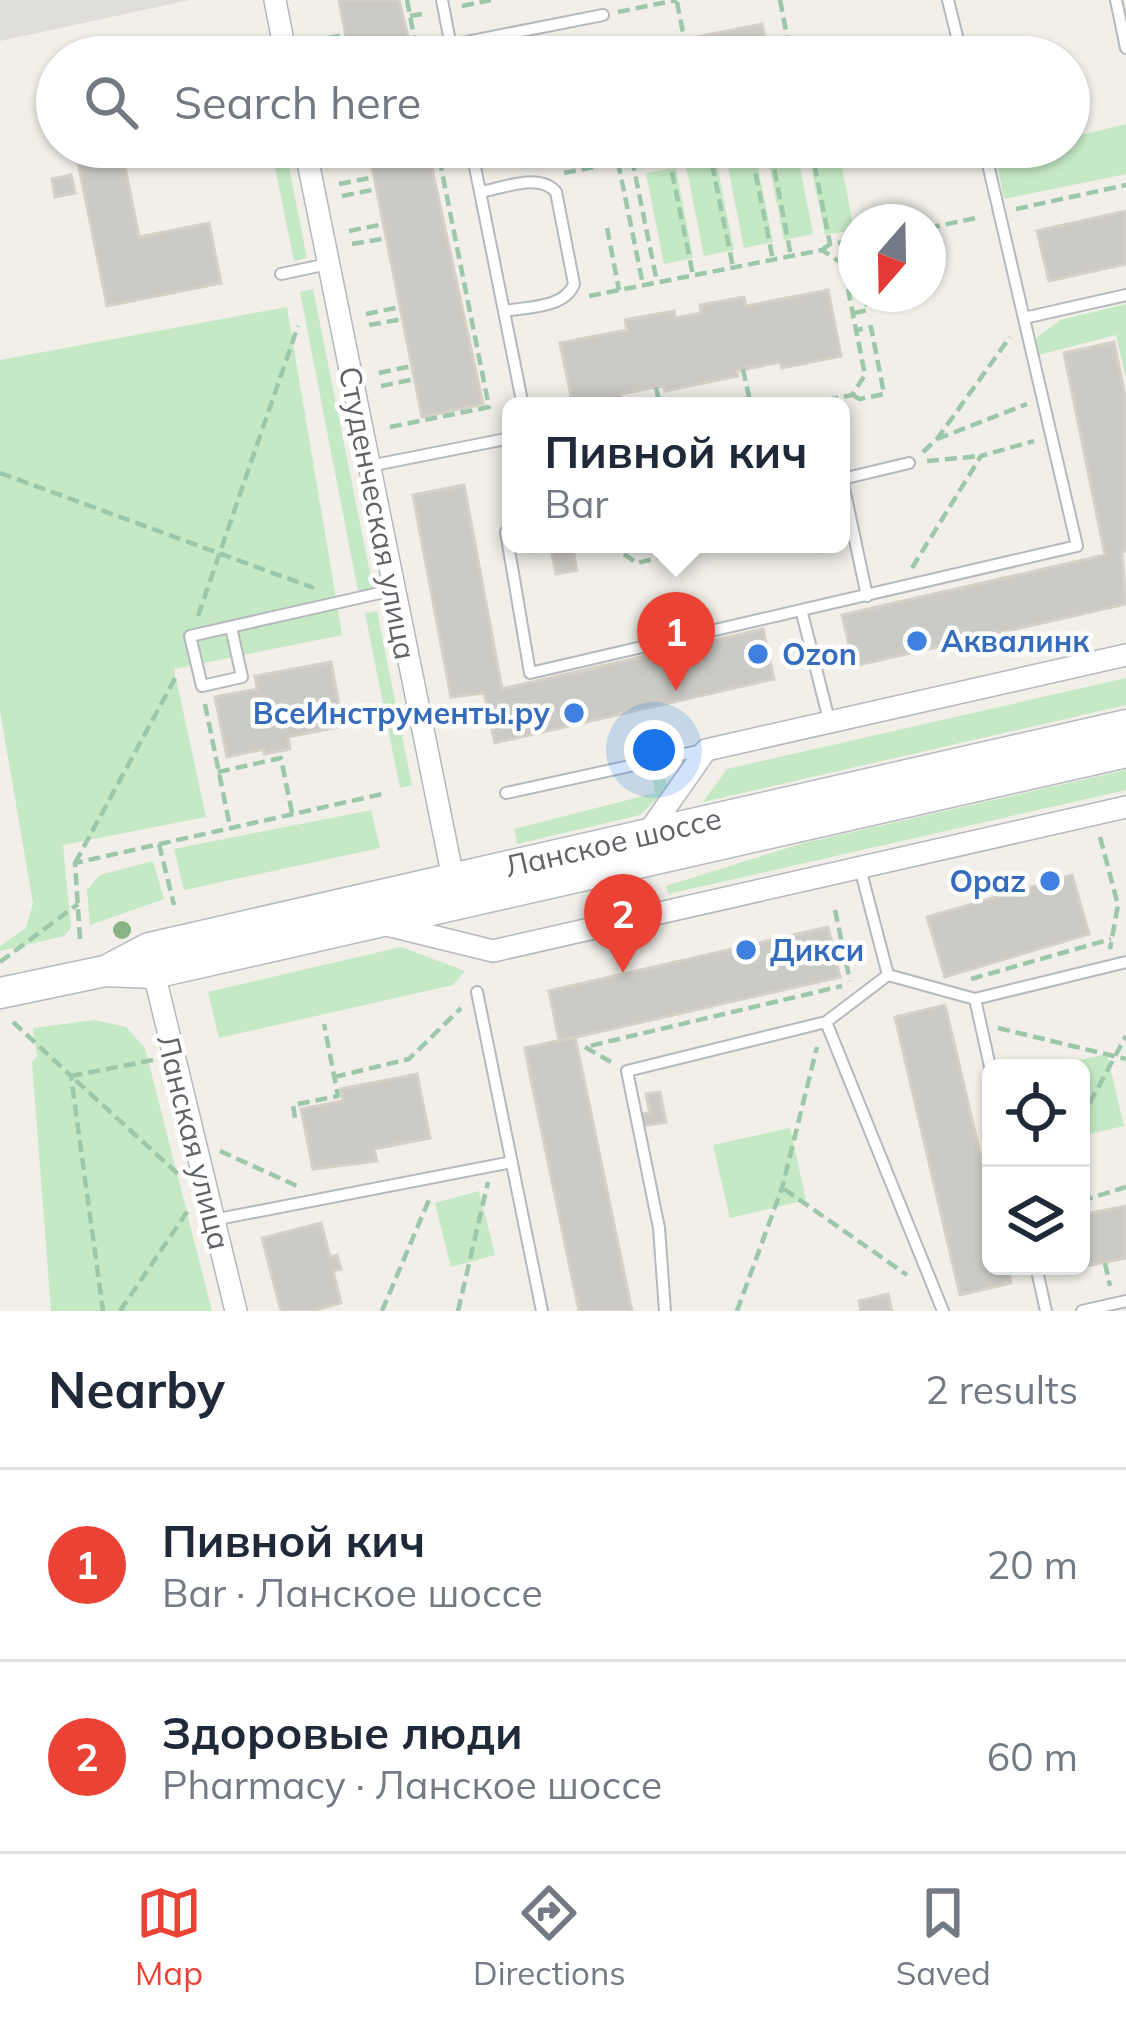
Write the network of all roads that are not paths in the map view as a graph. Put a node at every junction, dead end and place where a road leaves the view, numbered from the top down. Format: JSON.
{"nodes":[{"id":1,"x":275,"y":0,"type":"edge"},
{"id":2,"x":442,"y":0,"type":"edge"},
{"id":3,"x":947,"y":0,"type":"edge"},
{"id":4,"x":1116,"y":0,"type":"edge"},
{"id":5,"x":603,"y":15,"type":"road end"},
{"id":6,"x":282,"y":36,"type":"edge"},
{"id":7,"x":449,"y":36,"type":"edge"},
{"id":8,"x":515,"y":36,"type":"edge"},
{"id":9,"x":956,"y":36,"type":"edge"},
{"id":10,"x":1126,"y":48,"type":"edge"},
{"id":11,"x":308,"y":168,"type":"edge"},
{"id":12,"x":475,"y":168,"type":"edge"},
{"id":13,"x":989,"y":168,"type":"edge"},
{"id":14,"x":480,"y":192,"type":"junction"},
{"id":15,"x":328,"y":264,"type":"junction"},
{"id":16,"x":280,"y":274,"type":"dead end"},
{"id":17,"x":1126,"y":295,"type":"edge"},
{"id":18,"x":504,"y":311,"type":"junction"},
{"id":19,"x":1024,"y":318,"type":"junction"},
{"id":20,"x":521,"y":397,"type":"edge"},
{"id":21,"x":502,"y":440,"type":"edge"},
{"id":22,"x":909,"y":463,"type":"road end"},
{"id":23,"x":369,"y":466,"type":"junction"},
{"id":24,"x":850,"y":477,"type":"edge"},
{"id":25,"x":850,"y":516,"type":"edge"},
{"id":26,"x":510,"y":553,"type":"edge"},
{"id":27,"x":393,"y":590,"type":"junction"},
{"id":28,"x":867,"y":596,"type":"junction"},
{"id":29,"x":802,"y":613,"type":"junction"},
{"id":30,"x":231,"y":627,"type":"junction"},
{"id":31,"x":1126,"y":655,"type":"edge"},
{"id":32,"x":829,"y":721,"type":"junction"},
{"id":33,"x":1126,"y":725,"type":"edge"},
{"id":34,"x":706,"y":749,"type":"junction"},
{"id":35,"x":1126,"y":752,"type":"edge"},
{"id":36,"x":506,"y":793,"type":"dead end"},
{"id":37,"x":1126,"y":807,"type":"edge"},
{"id":38,"x":647,"y":834,"type":"junction"},
{"id":39,"x":860,"y":868,"type":"junction"},
{"id":40,"x":453,"y":878,"type":"junction"},
{"id":41,"x":376,"y":922,"type":"junction"},
{"id":42,"x":1126,"y":962,"type":"edge"},
{"id":43,"x":105,"y":971,"type":"junction"},
{"id":44,"x":154,"y":973,"type":"junction"},
{"id":45,"x":889,"y":976,"type":"junction"},
{"id":46,"x":477,"y":992,"type":"road end"},
{"id":47,"x":0,"y":993,"type":"edge"},
{"id":48,"x":975,"y":999,"type":"junction"},
{"id":49,"x":826,"y":1022,"type":"junction"},
{"id":50,"x":988,"y":1059,"type":"edge"},
{"id":51,"x":512,"y":1162,"type":"junction"},
{"id":52,"x":213,"y":1220,"type":"junction"},
{"id":53,"x":1038,"y":1275,"type":"edge"},
{"id":54,"x":1120,"y":1302,"type":"edge"},
{"id":55,"x":236,"y":1311,"type":"edge"},
{"id":56,"x":542,"y":1311,"type":"edge"},
{"id":57,"x":665,"y":1311,"type":"edge"},
{"id":58,"x":943,"y":1311,"type":"edge"},
{"id":59,"x":1046,"y":1311,"type":"edge"},
{"id":60,"x":1082,"y":1311,"type":"edge"}],
"edges":[{"from":1,"to":6,"type":"street"},
{"from":2,"to":7,"type":"lane"},
{"from":3,"to":9,"type":"lane"},
{"from":4,"to":10,"type":"lane"},
{"from":5,"to":8,"type":"lane"},
{"from":11,"to":15,"type":"street","name":"Студенческая улица"},
{"from":12,"to":14,"type":"lane"},
{"from":13,"to":19,"type":"lane"},
{"from":14,"to":18,"type":"lane"},
{"from":14,"to":18,"type":"lane"},
{"from":15,"to":16,"type":"lane"},
{"from":15,"to":23,"type":"street","name":"Студенческая улица"},
{"from":17,"to":19,"type":"lane"},
{"from":18,"to":20,"type":"lane"},
{"from":19,"to":28,"type":"lane"},
{"from":21,"to":23,"type":"lane"},
{"from":22,"to":24,"type":"lane"},
{"from":23,"to":27,"type":"street","name":"Студенческая улица"},
{"from":25,"to":28,"type":"lane"},
{"from":26,"to":29,"type":"lane"},
{"from":27,"to":30,"type":"lane"},
{"from":27,"to":40,"type":"street","name":"Студенческая улица"},
{"from":28,"to":29,"type":"lane"},
{"from":29,"to":32,"type":"lane"},
{"from":30,"to":30,"type":"lane"},
{"from":31,"to":32,"type":"street"},
{"from":32,"to":34,"type":"street"},
{"from":33,"to":38,"type":"main road","name":"Ланское шоссе"},
{"from":34,"to":36,"type":"lane"},
{"from":34,"to":38,"type":"street"},
{"from":35,"to":41,"type":"main road","name":"Ланское шоссе"},
{"from":37,"to":39,"type":"street"},
{"from":38,"to":40,"type":"main road","name":"Ланское шоссе"},
{"from":39,"to":41,"type":"street"},
{"from":39,"to":45,"type":"lane"},
{"from":40,"to":43,"type":"main road","name":"Ланское шоссе"},
{"from":41,"to":44,"type":"main road","name":"Ланское шоссе"},
{"from":42,"to":48,"type":"lane"},
{"from":43,"to":44,"type":"main road","name":"Ланское шоссе"},
{"from":43,"to":47,"type":"main road","name":"Ланское шоссе"},
{"from":44,"to":52,"type":"street","name":"Ланская улица"},
{"from":45,"to":48,"type":"lane"},
{"from":45,"to":49,"type":"lane"},
{"from":46,"to":51,"type":"lane"},
{"from":48,"to":50,"type":"lane"},
{"from":49,"to":57,"type":"lane"},
{"from":49,"to":58,"type":"lane"},
{"from":51,"to":52,"type":"lane"},
{"from":51,"to":56,"type":"lane"},
{"from":52,"to":55,"type":"street","name":"Ланская улица"},
{"from":53,"to":59,"type":"lane"},
{"from":54,"to":60,"type":"lane"}]}
